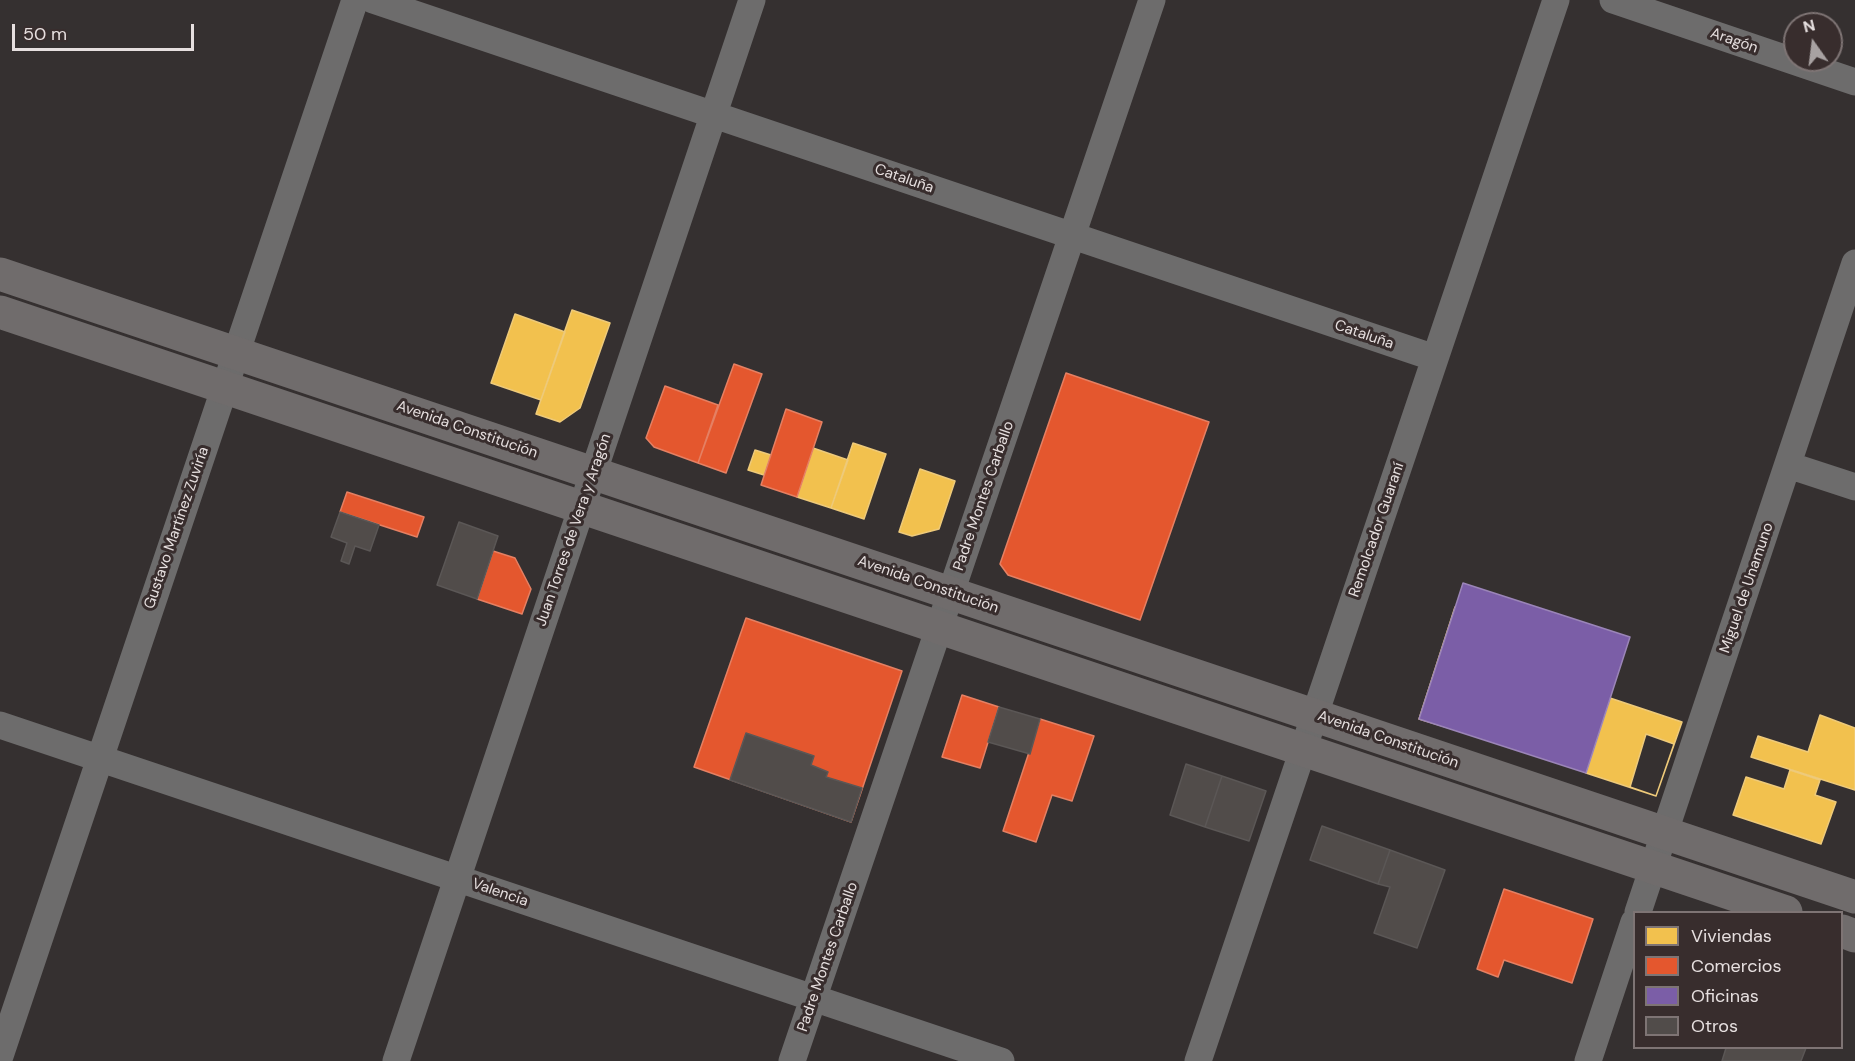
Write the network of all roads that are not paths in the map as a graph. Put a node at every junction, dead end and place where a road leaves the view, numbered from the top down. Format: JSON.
{"nodes":[{"id":1,"x":355,"y":0,"type":"edge"},
{"id":2,"x":373,"y":0,"type":"edge"},
{"id":3,"x":752,"y":0,"type":"edge"},
{"id":4,"x":1152,"y":0,"type":"edge"},
{"id":5,"x":1556,"y":0,"type":"edge"},
{"id":6,"x":1613,"y":0,"type":"edge"},
{"id":7,"x":1855,"y":82,"type":"edge"},
{"id":8,"x":713,"y":115,"type":"junction"},
{"id":9,"x":1072,"y":236,"type":"junction"},
{"id":10,"x":1855,"y":263,"type":"edge"},
{"id":11,"x":0,"y":274,"type":"edge"},
{"id":12,"x":0,"y":312,"type":"edge"},
{"id":13,"x":236,"y":353,"type":"junction"},
{"id":14,"x":1435,"y":358,"type":"junction"},
{"id":15,"x":225,"y":387,"type":"junction"},
{"id":16,"x":1788,"y":465,"type":"junction"},
{"id":17,"x":593,"y":473,"type":"junction"},
{"id":18,"x":1855,"y":487,"type":"edge"},
{"id":19,"x":581,"y":508,"type":"junction"},
{"id":20,"x":951,"y":593,"type":"junction"},
{"id":21,"x":939,"y":628,"type":"junction"},
{"id":22,"x":1314,"y":715,"type":"junction"},
{"id":23,"x":0,"y":724,"type":"edge"},
{"id":24,"x":1302,"y":750,"type":"junction"},
{"id":25,"x":100,"y":758,"type":"junction"},
{"id":26,"x":1664,"y":833,"type":"junction"},
{"id":27,"x":1653,"y":868,"type":"junction"},
{"id":28,"x":457,"y":878,"type":"junction"},
{"id":29,"x":1855,"y":897,"type":"edge"},
{"id":30,"x":1638,"y":911,"type":"edge"},
{"id":31,"x":1783,"y":911,"type":"edge"},
{"id":32,"x":1633,"y":928,"type":"edge"},
{"id":33,"x":813,"y":998,"type":"junction"},
{"id":34,"x":0,"y":1056,"type":"edge"},
{"id":35,"x":396,"y":1061,"type":"edge"},
{"id":36,"x":792,"y":1061,"type":"edge"},
{"id":37,"x":1001,"y":1061,"type":"edge"},
{"id":38,"x":1198,"y":1061,"type":"edge"},
{"id":39,"x":1588,"y":1061,"type":"edge"}],
"edges":[{"from":1,"to":13,"type":"street","name":"Gustavo Martínez Zuviría"},
{"from":2,"to":8,"type":"street","name":"Cataluña"},
{"from":3,"to":8,"type":"street","name":"Juan Torres de Vera y Aragón"},
{"from":4,"to":9,"type":"street","name":"Padre Montes Carballo"},
{"from":5,"to":14,"type":"street","name":"Remolcador Guaraní"},
{"from":6,"to":7,"type":"street","name":"Aragón"},
{"from":8,"to":9,"type":"street","name":"Cataluña"},
{"from":8,"to":17,"type":"street","name":"Juan Torres de Vera y Aragón"},
{"from":9,"to":14,"type":"street","name":"Cataluña"},
{"from":9,"to":20,"type":"street","name":"Padre Montes Carballo"},
{"from":10,"to":16,"type":"street","name":"Miguel de Unamuno"},
{"from":11,"to":13,"type":"main road","name":"Avenida Constitución"},
{"from":12,"to":15,"type":"main road"},
{"from":13,"to":15,"type":"street","name":"Gustavo Martínez Zuviría"},
{"from":13,"to":17,"type":"main road","name":"Avenida Constitución"},
{"from":14,"to":22,"type":"street","name":"Remolcador Guaraní"},
{"from":15,"to":19,"type":"main road"},
{"from":15,"to":25,"type":"street","name":"Gustavo Martínez Zuviría"},
{"from":16,"to":18,"type":"street"},
{"from":16,"to":26,"type":"street","name":"Miguel de Unamuno"},
{"from":17,"to":19,"type":"street","name":"Juan Torres de Vera y Aragón"},
{"from":17,"to":20,"type":"main road","name":"Avenida Constitución"},
{"from":19,"to":21,"type":"main road"},
{"from":19,"to":28,"type":"street","name":"Juan Torres de Vera y Aragón"},
{"from":20,"to":21,"type":"street","name":"Padre Montes Carballo"},
{"from":20,"to":22,"type":"main road","name":"Avenida Constitución"},
{"from":21,"to":24,"type":"main road"},
{"from":21,"to":33,"type":"street","name":"Padre Montes Carballo"},
{"from":22,"to":24,"type":"street","name":"Remolcador Guaraní"},
{"from":22,"to":26,"type":"main road","name":"Avenida Constitución"},
{"from":23,"to":25,"type":"street","name":"Valencia"},
{"from":24,"to":27,"type":"main road"},
{"from":24,"to":38,"type":"street","name":"Remolcador Guaraní"},
{"from":25,"to":28,"type":"street","name":"Valencia"},
{"from":25,"to":34,"type":"street","name":"Gustavo Martínez Zuviría"},
{"from":26,"to":27,"type":"street","name":"Miguel de Unamuno"},
{"from":26,"to":29,"type":"main road","name":"Avenida Constitución"},
{"from":27,"to":30,"type":"street","name":"Miguel de Unamuno"},
{"from":27,"to":31,"type":"main road"},
{"from":28,"to":33,"type":"street","name":"Valencia"},
{"from":28,"to":35,"type":"street","name":"Juan Torres de Vera y Aragón"},
{"from":32,"to":39,"type":"street"},
{"from":33,"to":36,"type":"street","name":"Padre Montes Carballo"},
{"from":33,"to":37,"type":"street","name":"Valencia"}]}
